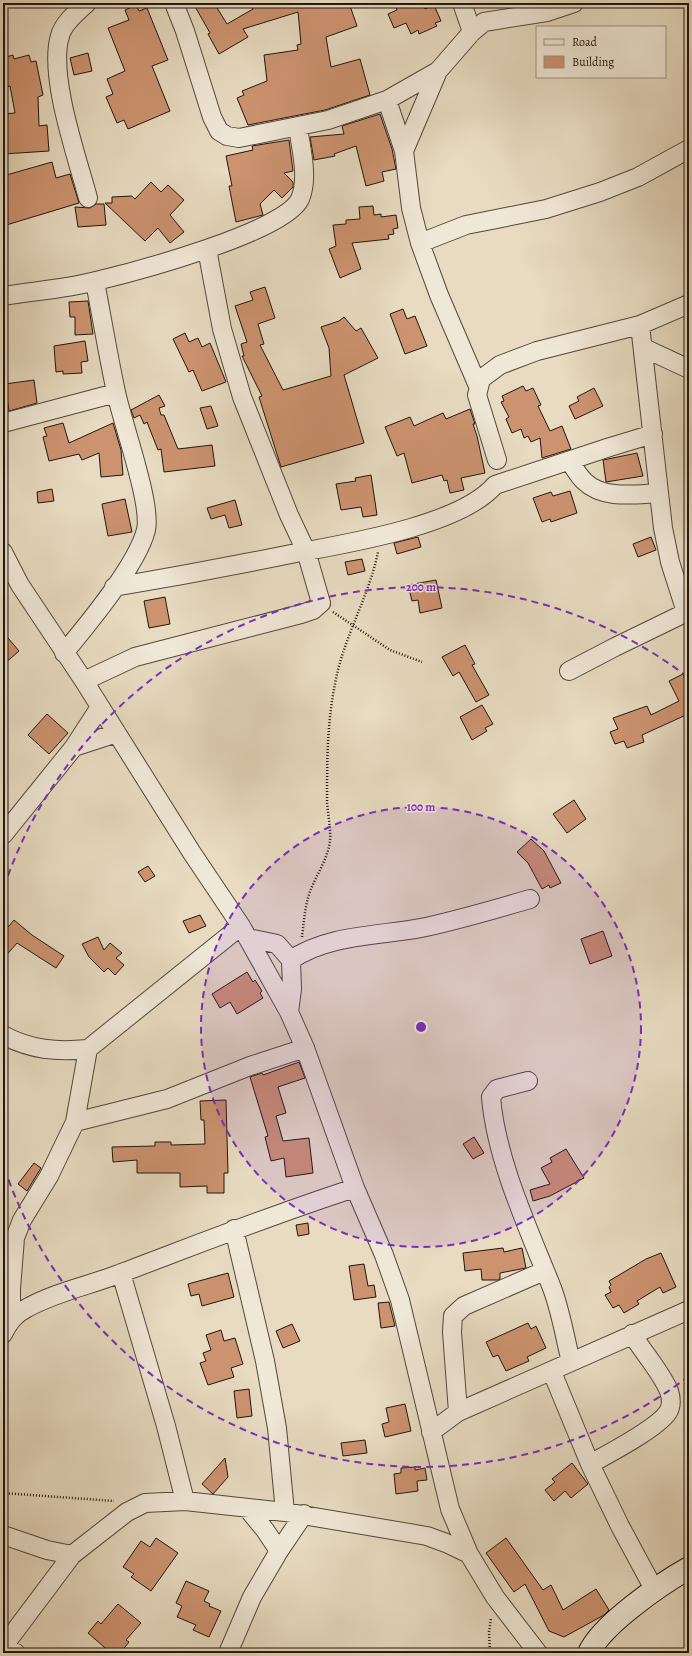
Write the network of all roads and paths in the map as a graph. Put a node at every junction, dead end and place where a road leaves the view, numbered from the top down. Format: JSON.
{"nodes":[{"id":1,"x":87,"y":3,"type":"edge"},
{"id":2,"x":174,"y":3,"type":"edge"},
{"id":3,"x":462,"y":3,"type":"edge"},
{"id":4,"x":574,"y":3,"type":"edge"},
{"id":5,"x":472,"y":32,"type":"junction"},
{"id":6,"x":438,"y":71,"type":"junction"},
{"id":7,"x":387,"y":100,"type":"junction"},
{"id":8,"x":298,"y":127,"type":"junction"},
{"id":9,"x":689,"y":149,"type":"edge"},
{"id":10,"x":404,"y":151,"type":"junction"},
{"id":11,"x":88,"y":198,"type":"dead end"},
{"id":12,"x":420,"y":243,"type":"junction"},
{"id":13,"x":207,"y":249,"type":"junction"},
{"id":14,"x":95,"y":282,"type":"junction"},
{"id":15,"x":3,"y":296,"type":"edge"},
{"id":16,"x":689,"y":304,"type":"edge"},
{"id":17,"x":640,"y":325,"type":"junction"},
{"id":18,"x":644,"y":348,"type":"junction"},
{"id":19,"x":689,"y":369,"type":"edge"},
{"id":20,"x":478,"y":386,"type":"junction"},
{"id":21,"x":116,"y":393,"type":"junction"},
{"id":22,"x":3,"y":423,"type":"edge"},
{"id":23,"x":653,"y":434,"type":"junction"},
{"id":24,"x":497,"y":460,"type":"dead end"},
{"id":25,"x":569,"y":461,"type":"junction"},
{"id":26,"x":659,"y":493,"type":"junction"},
{"id":27,"x":381,"y":536,"type":"junction"},
{"id":28,"x":306,"y":551,"type":"junction"},
{"id":29,"x":3,"y":552,"type":"edge"},
{"id":30,"x":114,"y":587,"type":"junction"},
{"id":31,"x":321,"y":603,"type":"junction"},
{"id":32,"x":687,"y":611,"type":"edge"},
{"id":33,"x":352,"y":625,"type":"junction"},
{"id":34,"x":64,"y":653,"type":"junction"},
{"id":35,"x":422,"y":662,"type":"dead end"},
{"id":36,"x":569,"y":672,"type":"dead end"},
{"id":37,"x":84,"y":681,"type":"junction"},
{"id":38,"x":100,"y":707,"type":"junction"},
{"id":39,"x":116,"y":733,"type":"junction"},
{"id":40,"x":74,"y":747,"type":"junction"},
{"id":41,"x":3,"y":835,"type":"edge"},
{"id":42,"x":530,"y":899,"type":"dead end"},
{"id":43,"x":244,"y":932,"type":"junction"},
{"id":44,"x":296,"y":956,"type":"junction"},
{"id":45,"x":289,"y":1012,"type":"junction"},
{"id":46,"x":3,"y":1035,"type":"edge"},
{"id":47,"x":305,"y":1048,"type":"junction"},
{"id":48,"x":88,"y":1049,"type":"junction"},
{"id":49,"x":528,"y":1081,"type":"dead end"},
{"id":50,"x":75,"y":1122,"type":"junction"},
{"id":51,"x":355,"y":1188,"type":"junction"},
{"id":52,"x":234,"y":1229,"type":"junction"},
{"id":53,"x":544,"y":1271,"type":"junction"},
{"id":54,"x":121,"y":1273,"type":"junction"},
{"id":55,"x":689,"y":1310,"type":"edge"},
{"id":56,"x":7,"y":1326,"type":"edge"},
{"id":57,"x":632,"y":1334,"type":"junction"},
{"id":58,"x":571,"y":1362,"type":"junction"},
{"id":59,"x":552,"y":1372,"type":"junction"},
{"id":60,"x":458,"y":1412,"type":"junction"},
{"id":61,"x":431,"y":1432,"type":"junction"},
{"id":62,"x":590,"y":1464,"type":"junction"},
{"id":63,"x":3,"y":1494,"type":"edge"},
{"id":64,"x":116,"y":1501,"type":"dead end"},
{"id":65,"x":185,"y":1501,"type":"junction"},
{"id":66,"x":247,"y":1508,"type":"junction"},
{"id":67,"x":285,"y":1512,"type":"junction"},
{"id":68,"x":304,"y":1514,"type":"junction"},
{"id":69,"x":3,"y":1536,"type":"edge"},
{"id":70,"x":279,"y":1551,"type":"junction"},
{"id":71,"x":469,"y":1554,"type":"junction"},
{"id":72,"x":72,"y":1555,"type":"junction"},
{"id":73,"x":689,"y":1568,"type":"edge"},
{"id":74,"x":655,"y":1591,"type":"junction"},
{"id":75,"x":495,"y":1597,"type":"junction"},
{"id":76,"x":16,"y":1653,"type":"edge"},
{"id":77,"x":228,"y":1653,"type":"edge"},
{"id":78,"x":490,"y":1653,"type":"edge"},
{"id":79,"x":538,"y":1653,"type":"edge"},
{"id":80,"x":589,"y":1653,"type":"edge"}],
"edges":[{"from":1,"to":11,"type":"street"},
{"from":2,"to":8,"type":"street"},
{"from":3,"to":5,"type":"street"},
{"from":4,"to":5,"type":"street"},
{"from":5,"to":6,"type":"street"},
{"from":6,"to":7,"type":"street"},
{"from":6,"to":10,"type":"street"},
{"from":7,"to":8,"type":"street"},
{"from":7,"to":10,"type":"street"},
{"from":8,"to":13,"type":"street"},
{"from":9,"to":12,"type":"street"},
{"from":10,"to":12,"type":"street"},
{"from":12,"to":20,"type":"street"},
{"from":13,"to":14,"type":"street"},
{"from":13,"to":28,"type":"street"},
{"from":14,"to":15,"type":"street"},
{"from":14,"to":21,"type":"street"},
{"from":16,"to":17,"type":"street"},
{"from":17,"to":18,"type":"street"},
{"from":17,"to":20,"type":"street"},
{"from":18,"to":19,"type":"street"},
{"from":18,"to":23,"type":"street"},
{"from":20,"to":24,"type":"street"},
{"from":21,"to":22,"type":"street"},
{"from":21,"to":30,"type":"street"},
{"from":23,"to":25,"type":"street"},
{"from":23,"to":26,"type":"street"},
{"from":25,"to":26,"type":"street"},
{"from":25,"to":27,"type":"street"},
{"from":26,"to":32,"type":"street"},
{"from":27,"to":28,"type":"street"},
{"from":27,"to":33,"type":"path"},
{"from":28,"to":30,"type":"street"},
{"from":28,"to":31,"type":"street"},
{"from":29,"to":34,"type":"street"},
{"from":30,"to":34,"type":"street"},
{"from":31,"to":33,"type":"path"},
{"from":31,"to":37,"type":"street"},
{"from":32,"to":36,"type":"street"},
{"from":33,"to":35,"type":"path"},
{"from":33,"to":44,"type":"path"},
{"from":34,"to":37,"type":"street"},
{"from":37,"to":38,"type":"street"},
{"from":38,"to":39,"type":"street"},
{"from":38,"to":40,"type":"street"},
{"from":39,"to":40,"type":"street"},
{"from":39,"to":43,"type":"street"},
{"from":40,"to":41,"type":"street"},
{"from":42,"to":44,"type":"street"},
{"from":43,"to":44,"type":"street"},
{"from":43,"to":45,"type":"street"},
{"from":43,"to":48,"type":"street"},
{"from":44,"to":45,"type":"street"},
{"from":45,"to":47,"type":"street"},
{"from":46,"to":48,"type":"street"},
{"from":47,"to":50,"type":"street"},
{"from":47,"to":51,"type":"street"},
{"from":48,"to":50,"type":"street"},
{"from":49,"to":53,"type":"street"},
{"from":50,"to":56,"type":"street"},
{"from":51,"to":52,"type":"street"},
{"from":51,"to":61,"type":"street"},
{"from":52,"to":54,"type":"street"},
{"from":52,"to":67,"type":"street"},
{"from":53,"to":58,"type":"street"},
{"from":53,"to":60,"type":"street"},
{"from":54,"to":56,"type":"street"},
{"from":54,"to":65,"type":"street"},
{"from":55,"to":57,"type":"street"},
{"from":57,"to":58,"type":"street"},
{"from":57,"to":62,"type":"street"},
{"from":58,"to":59,"type":"street"},
{"from":59,"to":60,"type":"street"},
{"from":59,"to":62,"type":"street"},
{"from":60,"to":61,"type":"street"},
{"from":61,"to":71,"type":"street"},
{"from":62,"to":74,"type":"street"},
{"from":63,"to":64,"type":"path"},
{"from":65,"to":66,"type":"street"},
{"from":65,"to":72,"type":"street"},
{"from":66,"to":67,"type":"street"},
{"from":66,"to":70,"type":"street"},
{"from":67,"to":68,"type":"street"},
{"from":68,"to":70,"type":"street"},
{"from":68,"to":71,"type":"street"},
{"from":69,"to":72,"type":"street"},
{"from":70,"to":77,"type":"street"},
{"from":71,"to":75,"type":"street"},
{"from":72,"to":76,"type":"street"},
{"from":73,"to":74,"type":"street"},
{"from":74,"to":80,"type":"street"},
{"from":75,"to":78,"type":"path"},
{"from":75,"to":79,"type":"street"}]}
